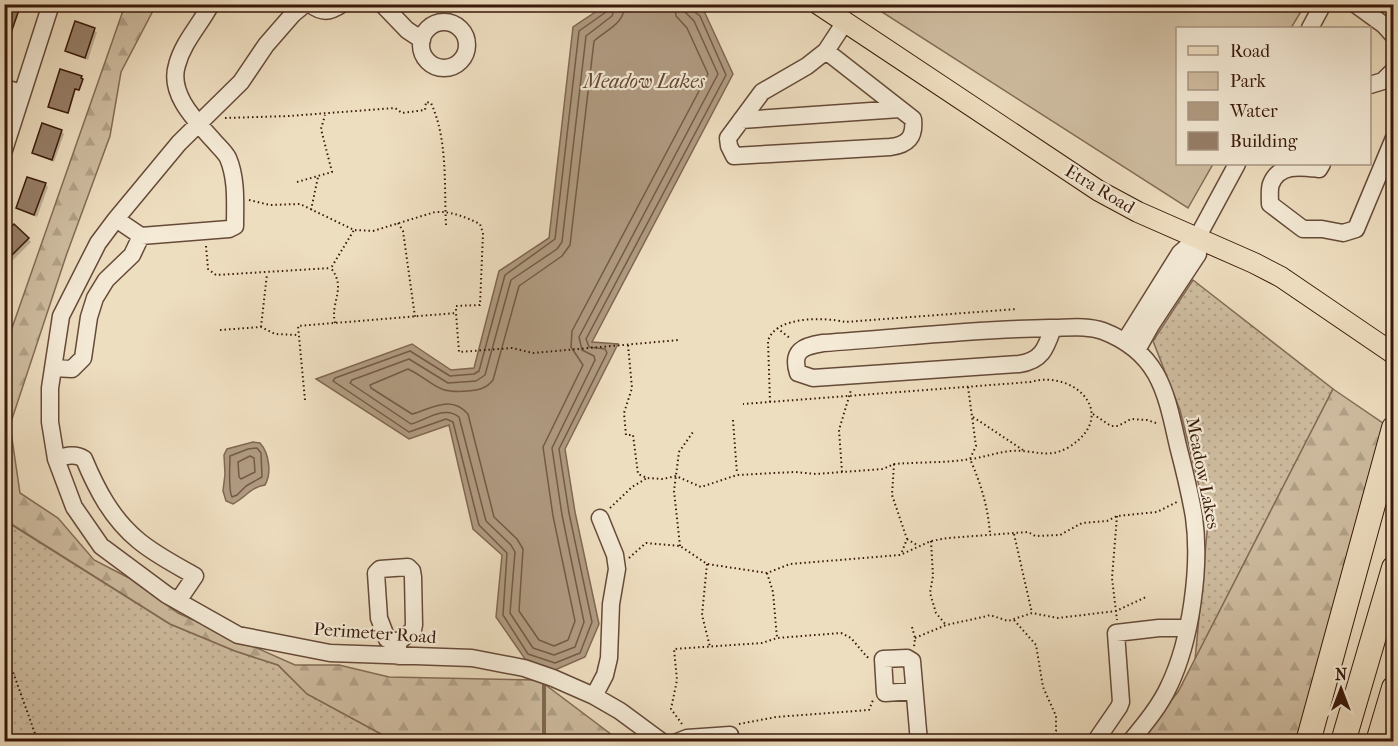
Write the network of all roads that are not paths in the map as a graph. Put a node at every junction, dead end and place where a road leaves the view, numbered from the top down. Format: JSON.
{"nodes":[{"id":1,"x":51,"y":4,"type":"edge"},
{"id":2,"x":211,"y":4,"type":"edge"},
{"id":3,"x":308,"y":4,"type":"edge"},
{"id":4,"x":342,"y":4,"type":"edge"},
{"id":5,"x":382,"y":4,"type":"edge"},
{"id":6,"x":818,"y":4,"type":"edge"},
{"id":7,"x":1323,"y":4,"type":"edge"},
{"id":8,"x":1354,"y":4,"type":"edge"},
{"id":9,"x":845,"y":22,"type":"junction"},
{"id":10,"x":1311,"y":27,"type":"edge"},
{"id":11,"x":1394,"y":36,"type":"edge"},
{"id":12,"x":422,"y":40,"type":"dead end"},
{"id":13,"x":826,"y":51,"type":"junction"},
{"id":14,"x":1392,"y":74,"type":"edge"},
{"id":15,"x":1371,"y":85,"type":"edge"},
{"id":16,"x":4,"y":88,"type":"edge"},
{"id":17,"x":22,"y":93,"type":"junction"},
{"id":18,"x":900,"y":109,"type":"junction"},
{"id":19,"x":741,"y":120,"type":"junction"},
{"id":20,"x":198,"y":124,"type":"junction"},
{"id":21,"x":1394,"y":138,"type":"edge"},
{"id":22,"x":4,"y":150,"type":"edge"},
{"id":23,"x":1236,"y":165,"type":"edge"},
{"id":24,"x":1321,"y":165,"type":"edge"},
{"id":25,"x":116,"y":219,"type":"junction"},
{"id":26,"x":141,"y":236,"type":"junction"},
{"id":27,"x":1197,"y":238,"type":"junction"},
{"id":28,"x":1053,"y":328,"type":"junction"},
{"id":29,"x":1131,"y":345,"type":"junction"},
{"id":30,"x":1394,"y":354,"type":"edge"},
{"id":31,"x":53,"y":368,"type":"junction"},
{"id":32,"x":1394,"y":428,"type":"edge"},
{"id":33,"x":56,"y":459,"type":"junction"},
{"id":34,"x":600,"y":518,"type":"road end"},
{"id":35,"x":1394,"y":568,"type":"edge"},
{"id":36,"x":178,"y":601,"type":"junction"},
{"id":37,"x":1186,"y":628,"type":"junction"},
{"id":38,"x":1394,"y":688,"type":"edge"},
{"id":39,"x":914,"y":691,"type":"junction"},
{"id":40,"x":594,"y":696,"type":"junction"},
{"id":41,"x":731,"y":734,"type":"edge"},
{"id":42,"x":682,"y":735,"type":"edge"},
{"id":43,"x":662,"y":741,"type":"edge"},
{"id":44,"x":919,"y":741,"type":"edge"},
{"id":45,"x":1095,"y":741,"type":"edge"},
{"id":46,"x":1130,"y":741,"type":"edge"},
{"id":47,"x":1308,"y":741,"type":"edge"},
{"id":48,"x":1342,"y":741,"type":"edge"},
{"id":49,"x":1378,"y":741,"type":"edge"}],
"edges":[{"from":1,"to":17,"type":"street"},
{"from":2,"to":20,"type":"street"},
{"from":3,"to":4,"type":"street"},
{"from":3,"to":20,"type":"street","name":"Perimeter Road"},
{"from":5,"to":12,"type":"street"},
{"from":6,"to":9,"type":"main road","name":"Etra Road"},
{"from":7,"to":10,"type":"street"},
{"from":8,"to":11,"type":"street"},
{"from":9,"to":13,"type":"street"},
{"from":9,"to":27,"type":"main road","name":"Etra Road"},
{"from":13,"to":18,"type":"street"},
{"from":13,"to":19,"type":"street"},
{"from":14,"to":15,"type":"street"},
{"from":16,"to":17,"type":"street"},
{"from":17,"to":22,"type":"street"},
{"from":18,"to":19,"type":"street"},
{"from":18,"to":19,"type":"street"},
{"from":20,"to":25,"type":"street","name":"Perimeter Road"},
{"from":20,"to":26,"type":"street"},
{"from":21,"to":24,"type":"street"},
{"from":23,"to":27,"type":"street"},
{"from":25,"to":26,"type":"street"},
{"from":25,"to":31,"type":"street","name":"Perimeter Road"},
{"from":26,"to":31,"type":"street"},
{"from":27,"to":29,"type":"street"},
{"from":27,"to":30,"type":"main road","name":"Etra Road"},
{"from":28,"to":28,"type":"street","name":"Meadow Lakes"},
{"from":28,"to":29,"type":"street","name":"Meadow Lakes"},
{"from":29,"to":37,"type":"street","name":"Meadow Lakes"},
{"from":31,"to":33,"type":"street","name":"Perimeter Road"},
{"from":32,"to":47,"type":"highway"},
{"from":33,"to":36,"type":"street","name":"Perimeter Road"},
{"from":33,"to":36,"type":"street"},
{"from":34,"to":40,"type":"street"},
{"from":35,"to":48,"type":"highway"},
{"from":36,"to":40,"type":"street","name":"Perimeter Road"},
{"from":37,"to":45,"type":"street"},
{"from":37,"to":46,"type":"street","name":"Meadow Lakes"},
{"from":38,"to":49,"type":"highway"},
{"from":39,"to":39,"type":"street"},
{"from":39,"to":44,"type":"street"},
{"from":40,"to":43,"type":"street"},
{"from":41,"to":42,"type":"street"}]}
